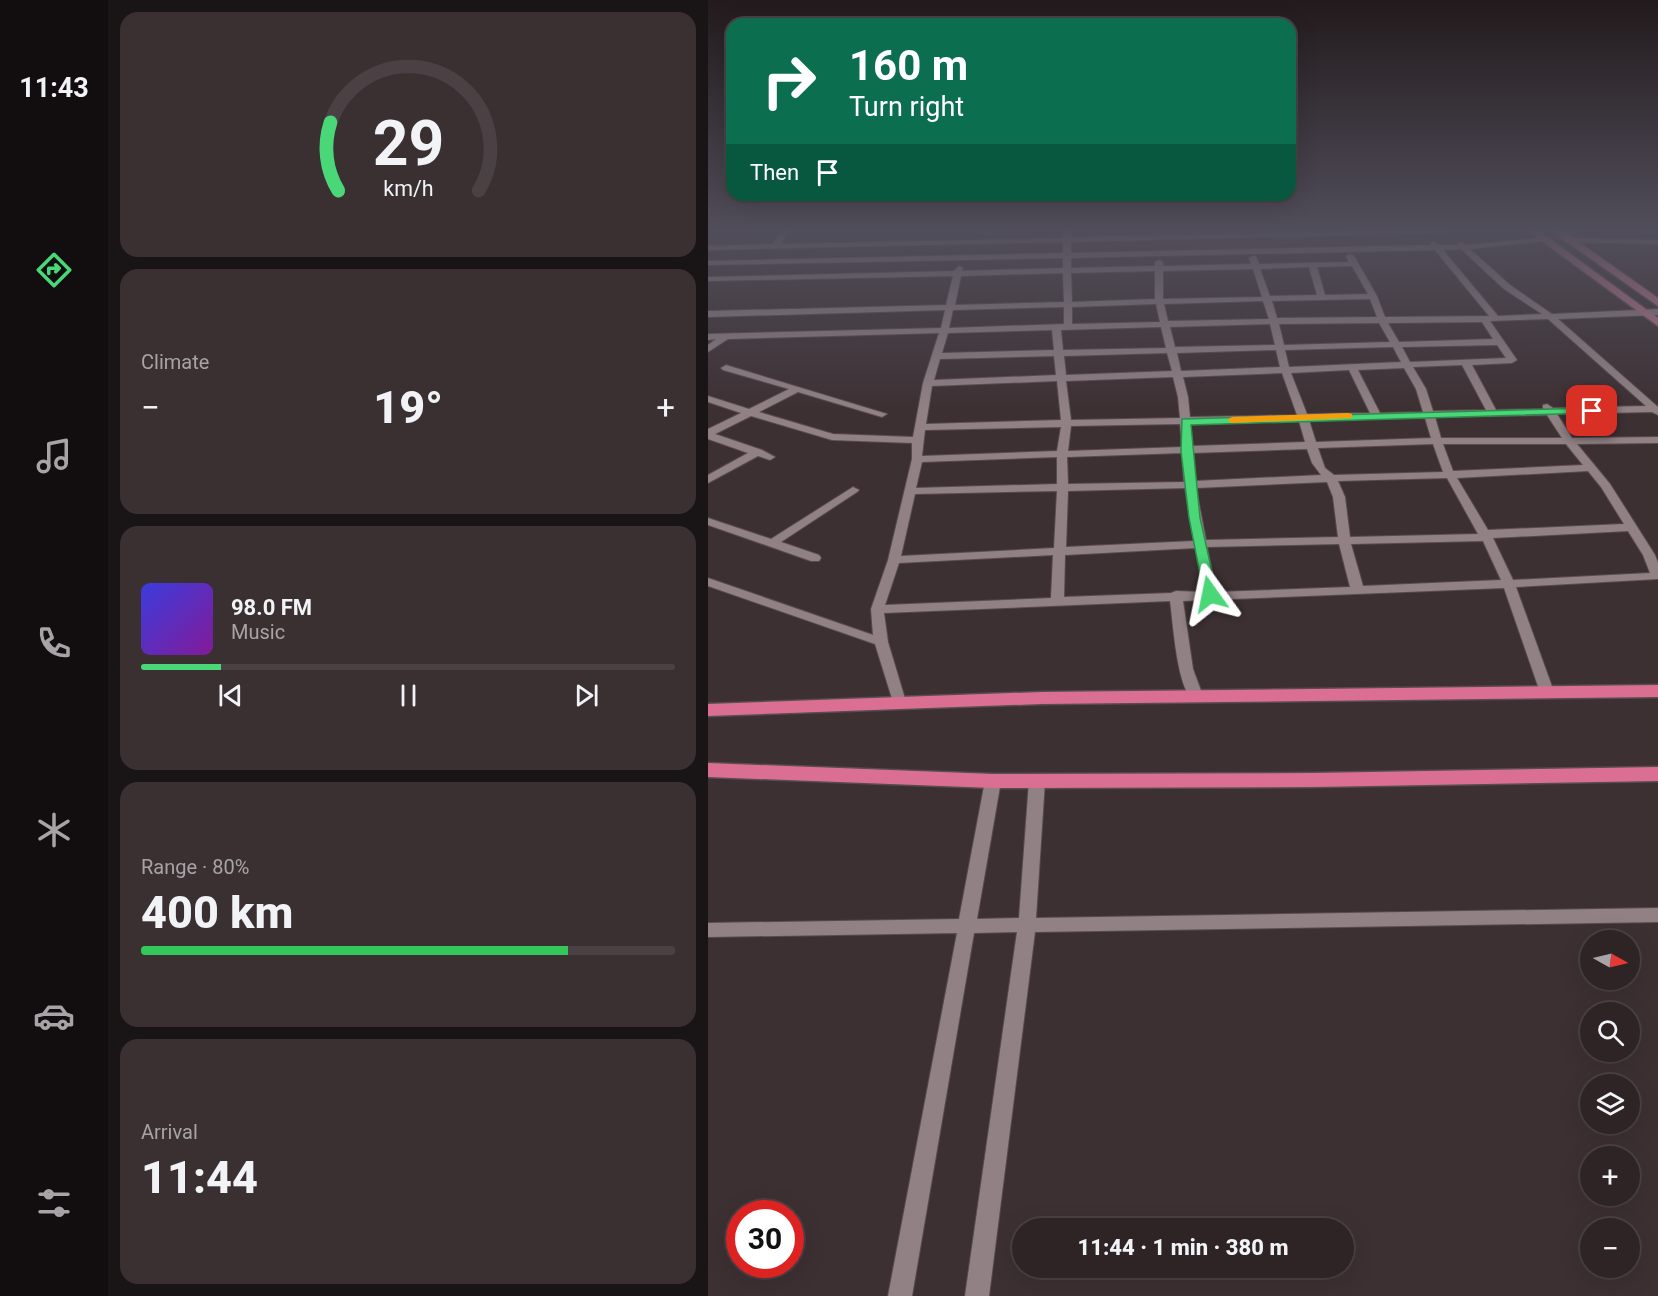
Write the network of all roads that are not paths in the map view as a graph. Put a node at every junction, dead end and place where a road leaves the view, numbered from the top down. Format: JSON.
{"nodes":[{"id":1,"x":955,"y":288,"type":"edge"},
{"id":2,"x":1068,"y":288,"type":"edge"},
{"id":3,"x":1159,"y":288,"type":"edge"},
{"id":4,"x":1263,"y":288,"type":"edge"},
{"id":5,"x":1319,"y":288,"type":"edge"},
{"id":6,"x":1369,"y":288,"type":"edge"},
{"id":7,"x":1468,"y":288,"type":"edge"},
{"id":8,"x":1509,"y":288,"type":"edge"},
{"id":9,"x":1611,"y":288,"type":"edge"},
{"id":10,"x":1637,"y":288,"type":"edge"},
{"id":11,"x":1373,"y":296,"type":"junction"},
{"id":12,"x":1322,"y":298,"type":"junction"},
{"id":13,"x":1266,"y":299,"type":"junction"},
{"id":14,"x":1159,"y":302,"type":"junction"},
{"id":15,"x":1658,"y":303,"type":"edge"},
{"id":16,"x":1068,"y":304,"type":"junction"},
{"id":17,"x":950,"y":308,"type":"junction"},
{"id":18,"x":1658,"y":312,"type":"edge"},
{"id":19,"x":1644,"y":313,"type":"junction"},
{"id":20,"x":708,"y":314,"type":"edge"},
{"id":21,"x":1550,"y":316,"type":"junction"},
{"id":22,"x":1490,"y":319,"type":"junction"},
{"id":23,"x":1382,"y":320,"type":"junction"},
{"id":24,"x":1274,"y":321,"type":"junction"},
{"id":25,"x":1658,"y":323,"type":"edge"},
{"id":26,"x":1164,"y":325,"type":"junction"},
{"id":27,"x":1056,"y":327,"type":"junction"},
{"id":28,"x":1068,"y":327,"type":"junction"},
{"id":29,"x":944,"y":332,"type":"junction"},
{"id":30,"x":708,"y":337,"type":"edge"},
{"id":31,"x":725,"y":337,"type":"junction"},
{"id":32,"x":1500,"y":342,"type":"junction"},
{"id":33,"x":1396,"y":346,"type":"junction"},
{"id":34,"x":708,"y":349,"type":"edge"},
{"id":35,"x":1279,"y":349,"type":"junction"},
{"id":36,"x":1172,"y":351,"type":"junction"},
{"id":37,"x":1060,"y":353,"type":"junction"},
{"id":38,"x":935,"y":356,"type":"junction"},
{"id":39,"x":1466,"y":363,"type":"junction"},
{"id":40,"x":1409,"y":366,"type":"junction"},
{"id":41,"x":726,"y":368,"type":"dead end"},
{"id":42,"x":1353,"y":368,"type":"junction"},
{"id":43,"x":1285,"y":370,"type":"junction"},
{"id":44,"x":1177,"y":374,"type":"junction"},
{"id":45,"x":1060,"y":379,"type":"junction"},
{"id":46,"x":928,"y":383,"type":"junction"},
{"id":47,"x":797,"y":389,"type":"junction"},
{"id":48,"x":708,"y":399,"type":"edge"},
{"id":49,"x":1547,"y":407,"type":"junction"},
{"id":50,"x":1656,"y":410,"type":"edge"},
{"id":51,"x":750,"y":413,"type":"junction"},
{"id":52,"x":1493,"y":413,"type":"junction"},
{"id":53,"x":882,"y":414,"type":"dead end"},
{"id":54,"x":1427,"y":414,"type":"junction"},
{"id":55,"x":1376,"y":416,"type":"junction"},
{"id":56,"x":1302,"y":418,"type":"junction"},
{"id":57,"x":1185,"y":422,"type":"junction"},
{"id":58,"x":1066,"y":424,"type":"junction"},
{"id":59,"x":920,"y":427,"type":"junction"},
{"id":60,"x":708,"y":434,"type":"edge"},
{"id":61,"x":918,"y":440,"type":"junction"},
{"id":62,"x":1658,"y":440,"type":"edge"},
{"id":63,"x":1436,"y":441,"type":"junction"},
{"id":64,"x":1569,"y":441,"type":"junction"},
{"id":65,"x":1313,"y":446,"type":"junction"},
{"id":66,"x":1186,"y":451,"type":"junction"},
{"id":67,"x":758,"y":452,"type":"junction"},
{"id":68,"x":1062,"y":454,"type":"junction"},
{"id":69,"x":770,"y":457,"type":"dead end"},
{"id":70,"x":917,"y":459,"type":"junction"},
{"id":71,"x":1590,"y":468,"type":"junction"},
{"id":72,"x":1450,"y":474,"type":"junction"},
{"id":73,"x":1331,"y":478,"type":"junction"},
{"id":74,"x":708,"y":480,"type":"edge"},
{"id":75,"x":1190,"y":485,"type":"junction"},
{"id":76,"x":1063,"y":487,"type":"junction"},
{"id":77,"x":853,"y":490,"type":"dead end"},
{"id":78,"x":910,"y":491,"type":"junction"},
{"id":79,"x":708,"y":521,"type":"edge"},
{"id":80,"x":1632,"y":527,"type":"junction"},
{"id":81,"x":1486,"y":536,"type":"junction"},
{"id":82,"x":1344,"y":540,"type":"junction"},
{"id":83,"x":772,"y":543,"type":"junction"},
{"id":84,"x":1200,"y":544,"type":"junction"},
{"id":85,"x":1060,"y":551,"type":"junction"},
{"id":86,"x":815,"y":558,"type":"dead end"},
{"id":87,"x":894,"y":560,"type":"junction"},
{"id":88,"x":708,"y":582,"type":"edge"},
{"id":89,"x":1509,"y":584,"type":"junction"},
{"id":90,"x":1357,"y":589,"type":"junction"},
{"id":91,"x":1210,"y":594,"type":"junction"},
{"id":92,"x":1176,"y":595,"type":"junction"},
{"id":93,"x":1057,"y":600,"type":"junction"},
{"id":94,"x":877,"y":609,"type":"junction"},
{"id":95,"x":881,"y":642,"type":"junction"},
{"id":96,"x":1658,"y":691,"type":"edge"},
{"id":97,"x":1547,"y":692,"type":"junction"},
{"id":98,"x":1196,"y":696,"type":"junction"},
{"id":99,"x":899,"y":702,"type":"junction"},
{"id":100,"x":708,"y":710,"type":"edge"},
{"id":101,"x":708,"y":770,"type":"edge"},
{"id":102,"x":1658,"y":774,"type":"edge"},
{"id":103,"x":993,"y":781,"type":"junction"},
{"id":104,"x":1037,"y":781,"type":"junction"},
{"id":105,"x":1658,"y":915,"type":"edge"},
{"id":106,"x":1027,"y":925,"type":"junction"},
{"id":107,"x":966,"y":927,"type":"junction"},
{"id":108,"x":708,"y":930,"type":"edge"},
{"id":109,"x":900,"y":1296,"type":"edge"},
{"id":110,"x":977,"y":1296,"type":"edge"}],
"edges":[{"from":1,"to":17,"type":"street"},
{"from":2,"to":16,"type":"street"},
{"from":3,"to":14,"type":"street"},
{"from":4,"to":13,"type":"street"},
{"from":5,"to":12,"type":"street"},
{"from":6,"to":11,"type":"street"},
{"from":7,"to":22,"type":"street"},
{"from":8,"to":21,"type":"street"},
{"from":9,"to":19,"type":"main road"},
{"from":10,"to":15,"type":"main road"},
{"from":11,"to":12,"type":"street"},
{"from":11,"to":23,"type":"street"},
{"from":12,"to":13,"type":"street"},
{"from":13,"to":14,"type":"street"},
{"from":13,"to":24,"type":"street"},
{"from":14,"to":16,"type":"street"},
{"from":14,"to":26,"type":"street"},
{"from":16,"to":17,"type":"street"},
{"from":16,"to":28,"type":"street"},
{"from":17,"to":20,"type":"street"},
{"from":17,"to":29,"type":"street"},
{"from":18,"to":19,"type":"street"},
{"from":19,"to":21,"type":"street"},
{"from":19,"to":25,"type":"main road"},
{"from":21,"to":22,"type":"street"},
{"from":21,"to":50,"type":"street"},
{"from":22,"to":23,"type":"street"},
{"from":22,"to":32,"type":"street"},
{"from":23,"to":24,"type":"street"},
{"from":23,"to":33,"type":"street"},
{"from":24,"to":26,"type":"street"},
{"from":24,"to":35,"type":"street"},
{"from":26,"to":28,"type":"street"},
{"from":26,"to":36,"type":"street"},
{"from":27,"to":28,"type":"street"},
{"from":27,"to":29,"type":"street"},
{"from":27,"to":37,"type":"street"},
{"from":29,"to":31,"type":"street"},
{"from":29,"to":38,"type":"street"},
{"from":30,"to":31,"type":"street"},
{"from":31,"to":34,"type":"street"},
{"from":32,"to":33,"type":"street"},
{"from":32,"to":39,"type":"street"},
{"from":33,"to":35,"type":"street"},
{"from":33,"to":40,"type":"street"},
{"from":35,"to":36,"type":"street"},
{"from":35,"to":43,"type":"street"},
{"from":36,"to":37,"type":"street"},
{"from":36,"to":44,"type":"street"},
{"from":37,"to":38,"type":"street"},
{"from":37,"to":45,"type":"street"},
{"from":38,"to":46,"type":"street"},
{"from":39,"to":40,"type":"street"},
{"from":39,"to":52,"type":"street"},
{"from":40,"to":42,"type":"street"},
{"from":40,"to":54,"type":"street"},
{"from":41,"to":47,"type":"street"},
{"from":42,"to":43,"type":"street"},
{"from":42,"to":55,"type":"street"},
{"from":43,"to":44,"type":"street"},
{"from":43,"to":56,"type":"street"},
{"from":44,"to":45,"type":"street"},
{"from":44,"to":57,"type":"street"},
{"from":45,"to":46,"type":"street"},
{"from":45,"to":58,"type":"street"},
{"from":46,"to":59,"type":"street"},
{"from":47,"to":51,"type":"street"},
{"from":47,"to":53,"type":"street"},
{"from":48,"to":51,"type":"street"},
{"from":49,"to":50,"type":"street"},
{"from":49,"to":52,"type":"street"},
{"from":49,"to":64,"type":"street"},
{"from":51,"to":60,"type":"street"},
{"from":51,"to":61,"type":"street"},
{"from":52,"to":54,"type":"street"},
{"from":54,"to":55,"type":"street"},
{"from":54,"to":63,"type":"street"},
{"from":55,"to":56,"type":"street"},
{"from":56,"to":57,"type":"street"},
{"from":56,"to":65,"type":"street"},
{"from":57,"to":58,"type":"street"},
{"from":57,"to":66,"type":"street"},
{"from":58,"to":59,"type":"street"},
{"from":58,"to":68,"type":"street"},
{"from":59,"to":61,"type":"street"},
{"from":60,"to":67,"type":"street"},
{"from":61,"to":70,"type":"street"},
{"from":62,"to":64,"type":"street"},
{"from":63,"to":64,"type":"street"},
{"from":63,"to":65,"type":"street"},
{"from":63,"to":72,"type":"street"},
{"from":64,"to":71,"type":"street"},
{"from":65,"to":66,"type":"street"},
{"from":65,"to":73,"type":"street"},
{"from":66,"to":68,"type":"street"},
{"from":66,"to":75,"type":"street"},
{"from":67,"to":69,"type":"street"},
{"from":67,"to":74,"type":"street"},
{"from":68,"to":70,"type":"street"},
{"from":68,"to":76,"type":"street"},
{"from":70,"to":78,"type":"street"},
{"from":71,"to":72,"type":"street"},
{"from":71,"to":80,"type":"street"},
{"from":72,"to":73,"type":"street"},
{"from":72,"to":81,"type":"street"},
{"from":73,"to":75,"type":"street"},
{"from":73,"to":82,"type":"street"},
{"from":75,"to":76,"type":"street"},
{"from":75,"to":84,"type":"street"},
{"from":76,"to":78,"type":"street"},
{"from":76,"to":85,"type":"street"},
{"from":77,"to":83,"type":"street"},
{"from":78,"to":87,"type":"street"},
{"from":79,"to":83,"type":"street"},
{"from":80,"to":81,"type":"street"},
{"from":80,"to":89,"type":"street"},
{"from":81,"to":82,"type":"street"},
{"from":81,"to":89,"type":"street"},
{"from":82,"to":84,"type":"street"},
{"from":82,"to":90,"type":"street"},
{"from":83,"to":86,"type":"street"},
{"from":84,"to":85,"type":"street"},
{"from":84,"to":91,"type":"street"},
{"from":85,"to":87,"type":"street"},
{"from":85,"to":93,"type":"street"},
{"from":87,"to":94,"type":"street"},
{"from":88,"to":95,"type":"street"},
{"from":89,"to":90,"type":"street"},
{"from":89,"to":97,"type":"street"},
{"from":90,"to":91,"type":"street"},
{"from":91,"to":92,"type":"street"},
{"from":92,"to":93,"type":"street"},
{"from":92,"to":98,"type":"street"},
{"from":93,"to":94,"type":"street"},
{"from":94,"to":95,"type":"street"},
{"from":95,"to":99,"type":"street"},
{"from":96,"to":97,"type":"highway"},
{"from":97,"to":98,"type":"highway"},
{"from":98,"to":99,"type":"highway"},
{"from":99,"to":100,"type":"highway"},
{"from":101,"to":103,"type":"highway"},
{"from":102,"to":104,"type":"highway"},
{"from":103,"to":104,"type":"highway"},
{"from":103,"to":107,"type":"street"},
{"from":104,"to":106,"type":"street"},
{"from":105,"to":106,"type":"street"},
{"from":106,"to":107,"type":"street"},
{"from":106,"to":110,"type":"street"},
{"from":107,"to":108,"type":"street"},
{"from":107,"to":109,"type":"street"}]}
